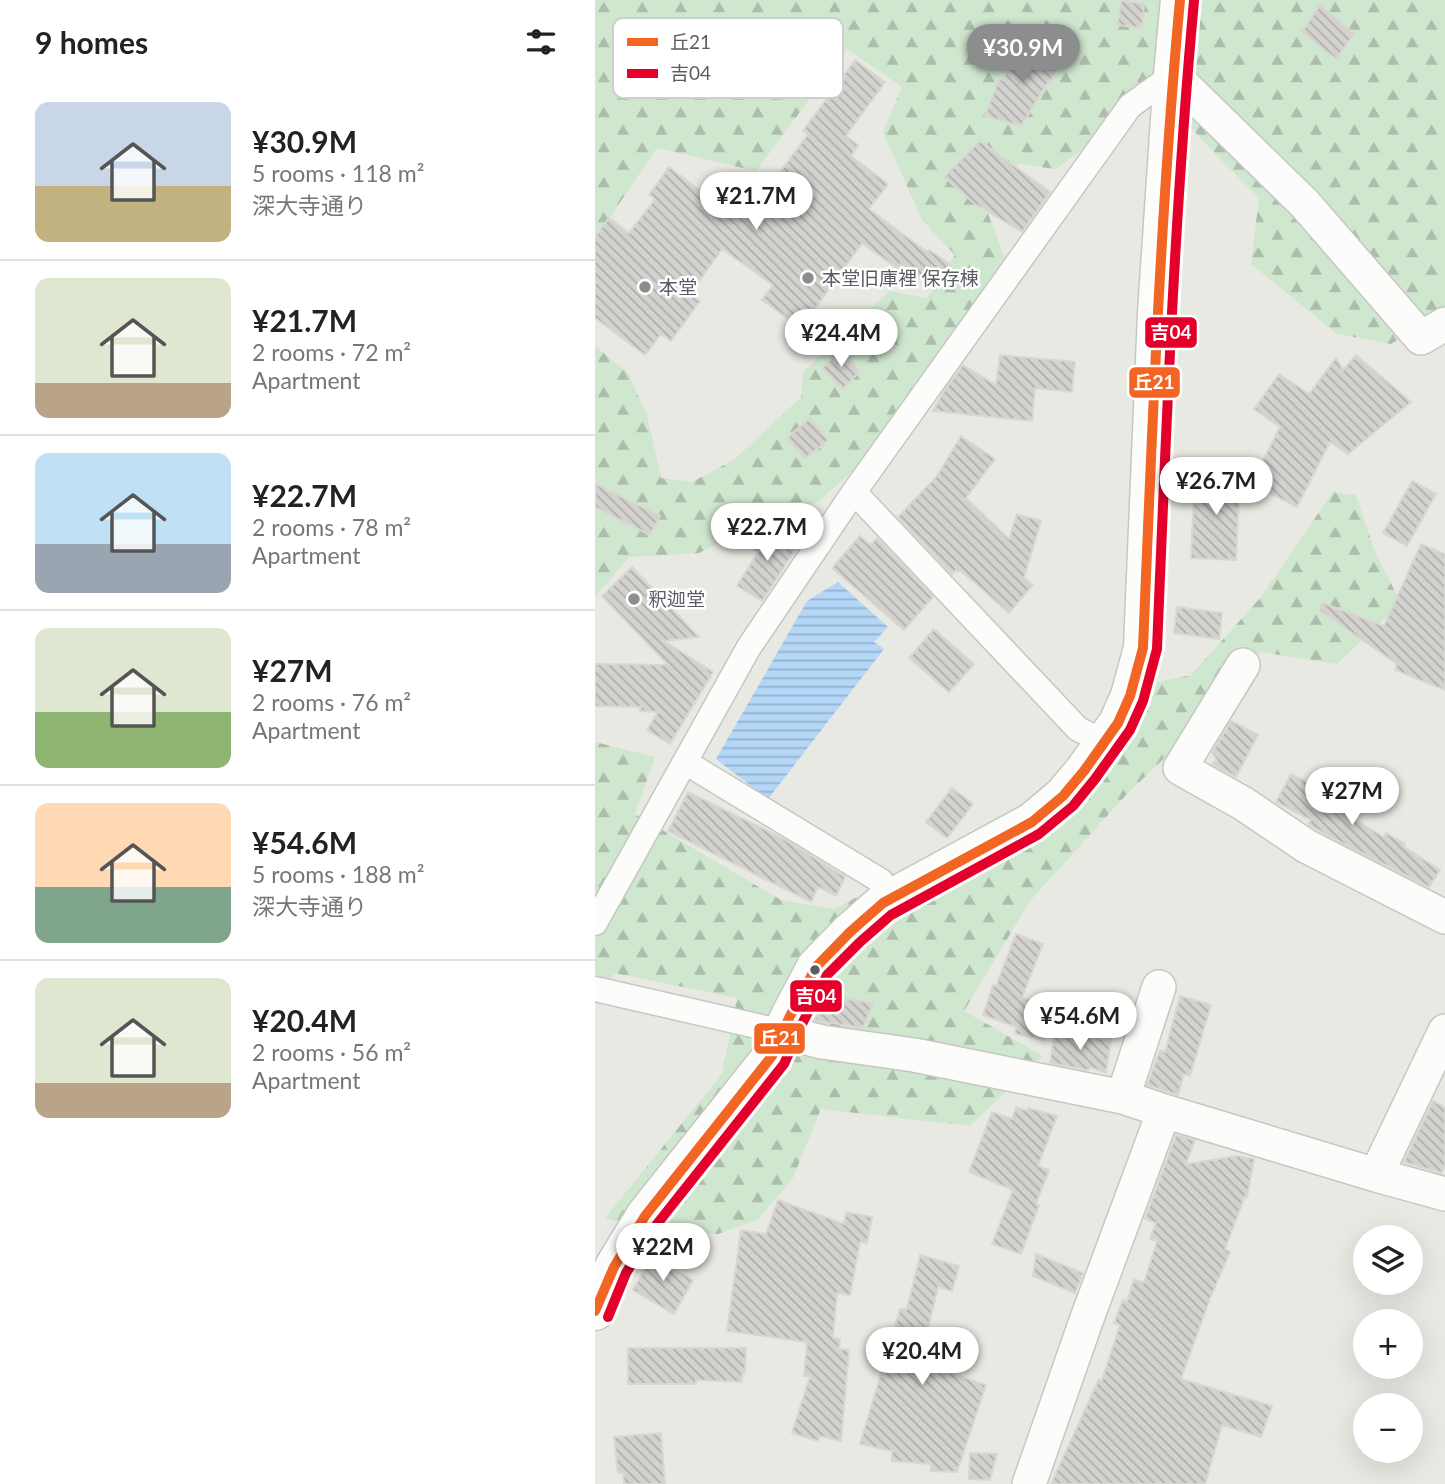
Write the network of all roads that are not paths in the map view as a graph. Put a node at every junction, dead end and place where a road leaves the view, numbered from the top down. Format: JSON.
{"nodes":[{"id":1,"x":1180,"y":0,"type":"edge"},
{"id":2,"x":1173,"y":75,"type":"junction"},
{"id":3,"x":1445,"y":324,"type":"edge"},
{"id":4,"x":854,"y":492,"type":"junction"},
{"id":5,"x":1243,"y":665,"type":"dead end"},
{"id":6,"x":1104,"y":742,"type":"junction"},
{"id":7,"x":685,"y":762,"type":"junction"},
{"id":8,"x":881,"y":881,"type":"dead end"},
{"id":9,"x":1445,"y":917,"type":"edge"},
{"id":10,"x":595,"y":923,"type":"edge"},
{"id":11,"x":1159,"y":987,"type":"dead end"},
{"id":12,"x":595,"y":989,"type":"edge"},
{"id":13,"x":1445,"y":1031,"type":"edge"},
{"id":14,"x":783,"y":1032,"type":"junction"},
{"id":15,"x":1123,"y":1097,"type":"junction"},
{"id":16,"x":1164,"y":1111,"type":"junction"},
{"id":17,"x":1376,"y":1175,"type":"junction"},
{"id":18,"x":1445,"y":1194,"type":"edge"},
{"id":19,"x":595,"y":1311,"type":"edge"},
{"id":20,"x":1029,"y":1484,"type":"edge"}],
"edges":[{"from":1,"to":2,"type":"street"},
{"from":2,"to":3,"type":"street"},
{"from":2,"to":4,"type":"street"},
{"from":2,"to":6,"type":"street"},
{"from":4,"to":6,"type":"street"},
{"from":4,"to":7,"type":"street"},
{"from":5,"to":9,"type":"street"},
{"from":6,"to":14,"type":"street"},
{"from":7,"to":8,"type":"street"},
{"from":7,"to":10,"type":"street"},
{"from":11,"to":15,"type":"street"},
{"from":12,"to":14,"type":"street"},
{"from":13,"to":17,"type":"street"},
{"from":14,"to":15,"type":"street"},
{"from":14,"to":19,"type":"street"},
{"from":15,"to":16,"type":"street"},
{"from":16,"to":17,"type":"street"},
{"from":16,"to":20,"type":"street"},
{"from":17,"to":18,"type":"street"}]}
